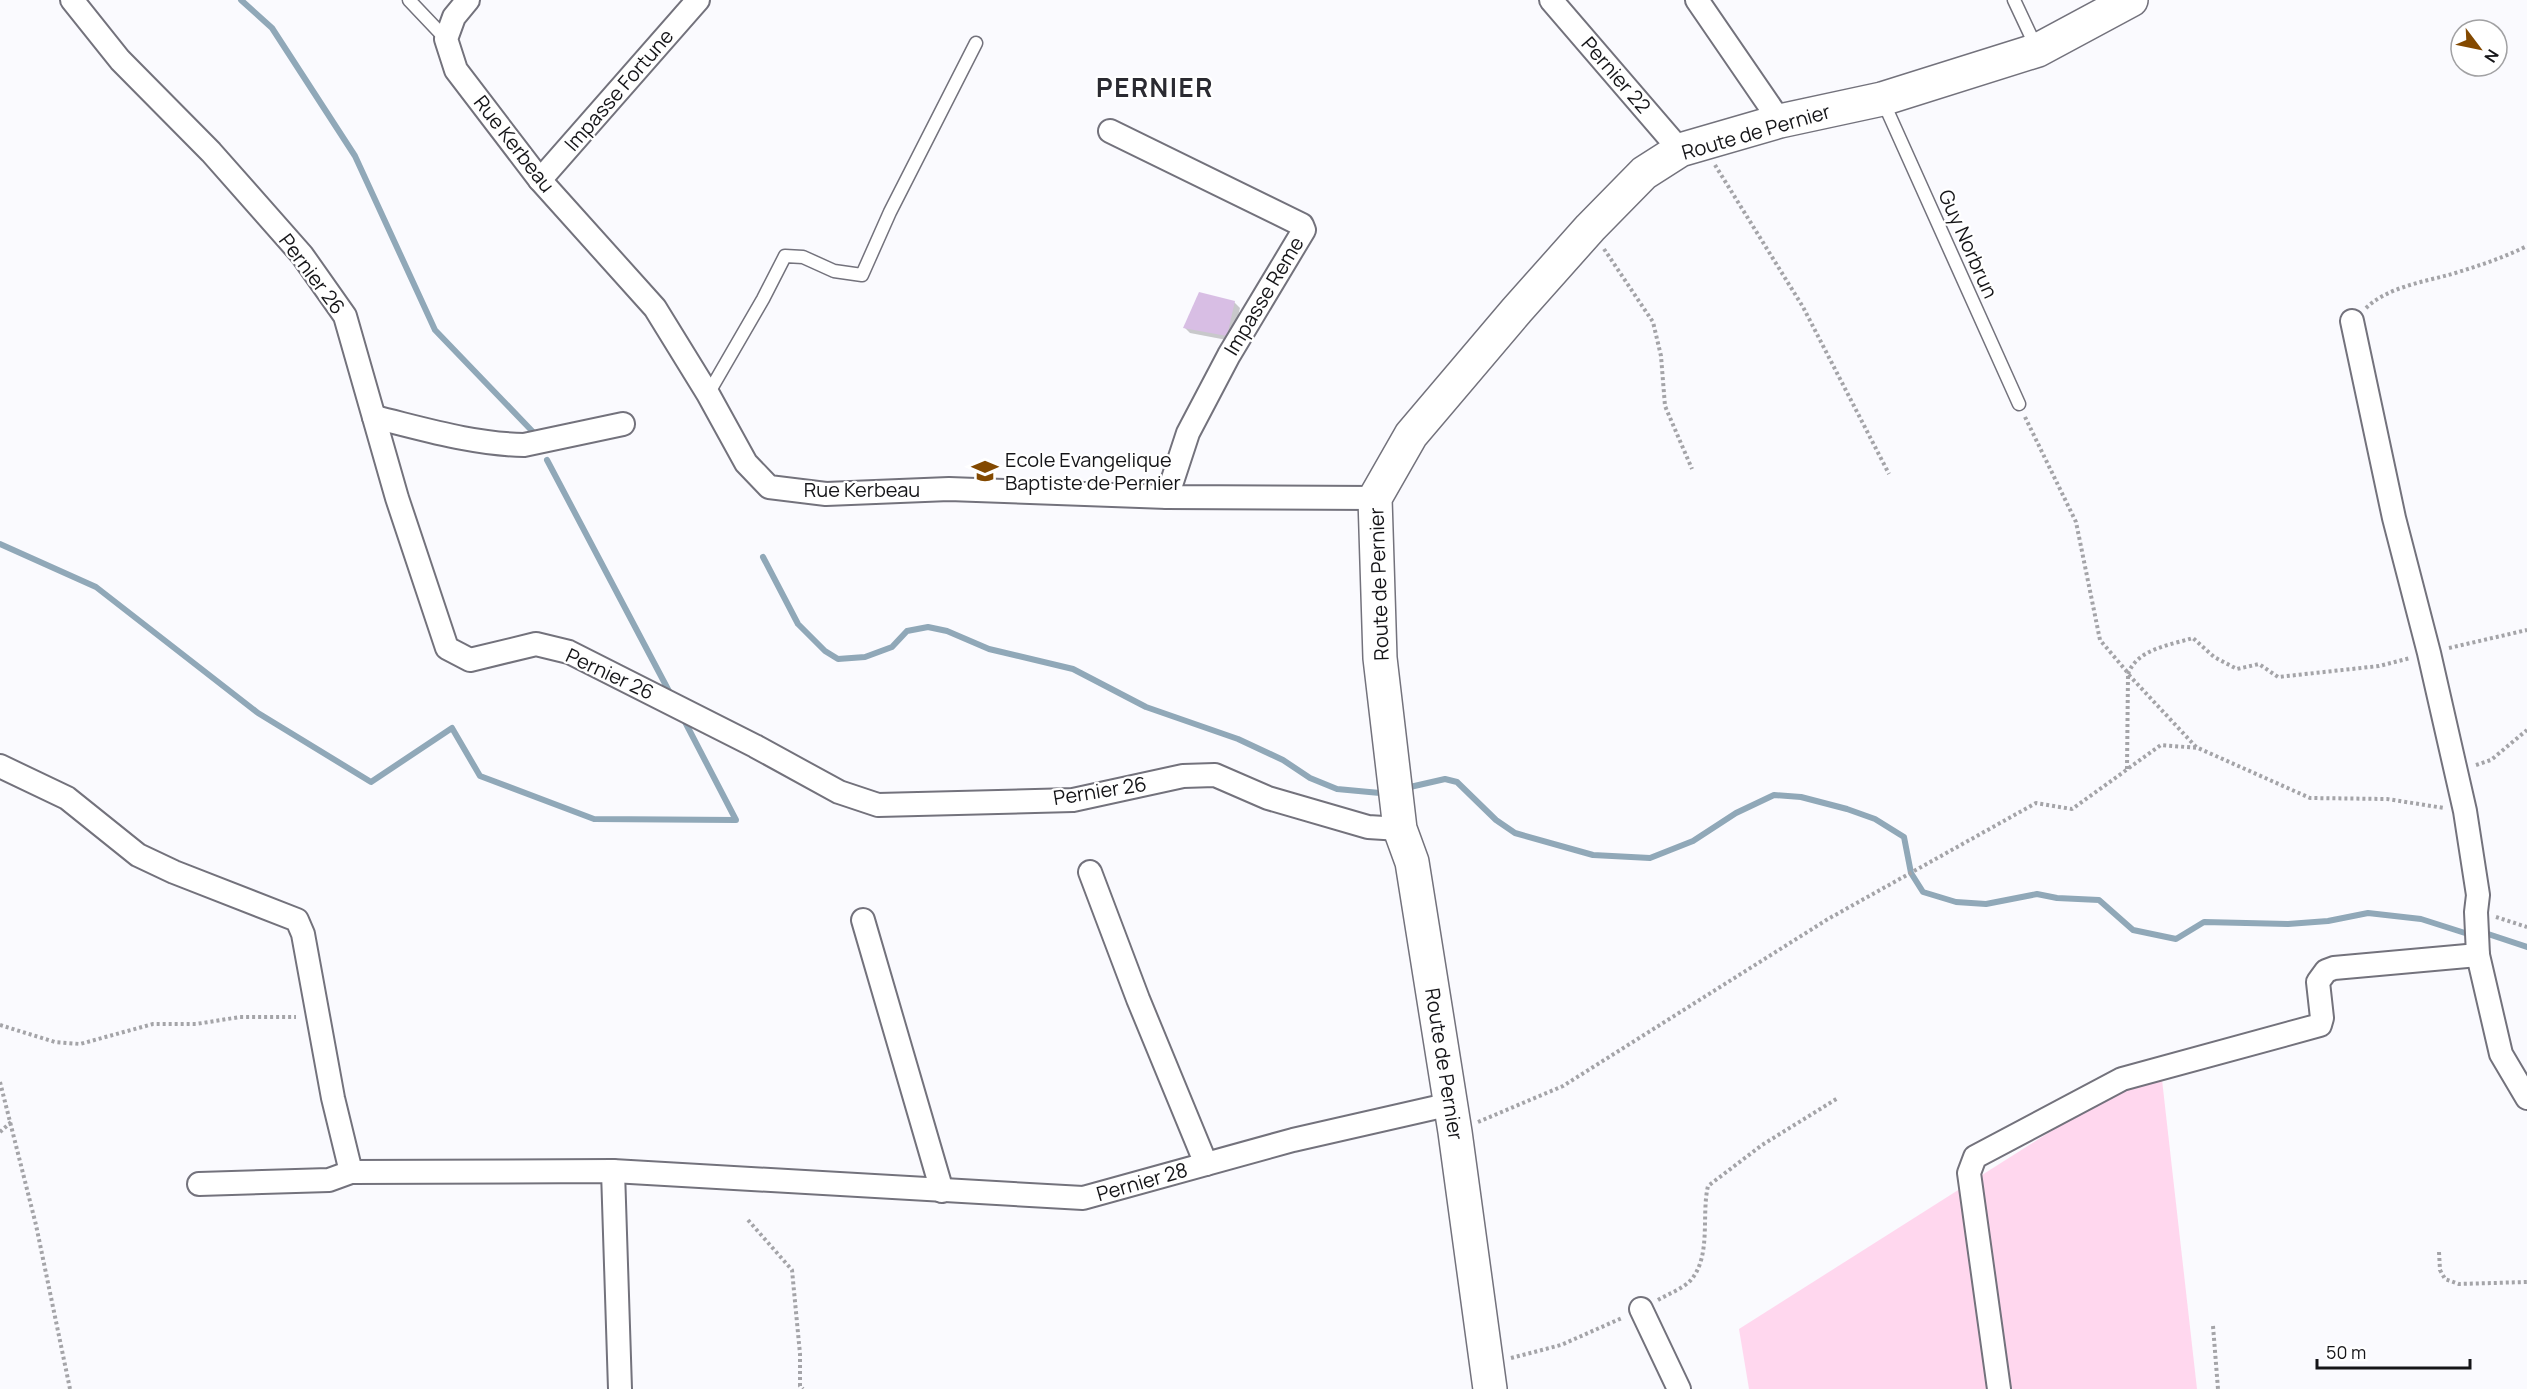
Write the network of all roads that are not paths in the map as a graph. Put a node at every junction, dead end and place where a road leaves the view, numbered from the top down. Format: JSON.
{"nodes":[{"id":1,"x":72,"y":0,"type":"edge"},
{"id":2,"x":409,"y":0,"type":"edge"},
{"id":3,"x":468,"y":0,"type":"edge"},
{"id":4,"x":698,"y":0,"type":"edge"},
{"id":5,"x":1551,"y":0,"type":"edge"},
{"id":6,"x":1697,"y":0,"type":"edge"},
{"id":7,"x":2014,"y":0,"type":"edge"},
{"id":8,"x":2125,"y":2,"type":"edge"},
{"id":9,"x":447,"y":39,"type":"junction"},
{"id":10,"x":976,"y":43,"type":"dead end"},
{"id":11,"x":2038,"y":50,"type":"junction"},
{"id":12,"x":1882,"y":99,"type":"junction"},
{"id":13,"x":1780,"y":121,"type":"junction"},
{"id":14,"x":1110,"y":131,"type":"dead end"},
{"id":15,"x":1691,"y":147,"type":"junction"},
{"id":16,"x":540,"y":180,"type":"junction"},
{"id":17,"x":2352,"y":321,"type":"road end"},
{"id":18,"x":708,"y":394,"type":"junction"},
{"id":19,"x":2019,"y":404,"type":"road end"},
{"id":20,"x":374,"y":417,"type":"junction"},
{"id":21,"x":623,"y":424,"type":"dead end"},
{"id":22,"x":1167,"y":497,"type":"junction"},
{"id":23,"x":1375,"y":498,"type":"junction"},
{"id":24,"x":0,"y":766,"type":"edge"},
{"id":25,"x":1400,"y":829,"type":"junction"},
{"id":26,"x":1090,"y":872,"type":"dead end"},
{"id":27,"x":862,"y":920,"type":"dead end"},
{"id":28,"x":2478,"y":955,"type":"junction"},
{"id":29,"x":2527,"y":1098,"type":"edge"},
{"id":30,"x":1453,"y":1118,"type":"junction"},
{"id":31,"x":1206,"y":1164,"type":"junction"},
{"id":32,"x":613,"y":1171,"type":"junction"},
{"id":33,"x":351,"y":1172,"type":"junction"},
{"id":34,"x":199,"y":1184,"type":"dead end"},
{"id":35,"x":942,"y":1191,"type":"junction"},
{"id":36,"x":1641,"y":1309,"type":"road end"},
{"id":37,"x":1489,"y":1376,"type":"edge"},
{"id":38,"x":620,"y":1389,"type":"edge"},
{"id":39,"x":1679,"y":1389,"type":"edge"},
{"id":40,"x":1999,"y":1389,"type":"edge"}],
"edges":[{"from":1,"to":20,"type":"street","name":"Pernier 26"},
{"from":2,"to":9,"type":"lane"},
{"from":3,"to":9,"type":"street"},
{"from":4,"to":16,"type":"street","name":"Impasse Fortune"},
{"from":5,"to":15,"type":"street","name":"Pernier 22"},
{"from":6,"to":13,"type":"street"},
{"from":7,"to":11,"type":"lane"},
{"from":8,"to":11,"type":"street","name":"Route de Pernier"},
{"from":9,"to":16,"type":"street","name":"Rue Kerbeau"},
{"from":10,"to":18,"type":"lane"},
{"from":11,"to":12,"type":"street","name":"Route de Pernier"},
{"from":12,"to":13,"type":"street","name":"Route de Pernier"},
{"from":12,"to":19,"type":"lane","name":"Guy Norbrun"},
{"from":13,"to":15,"type":"street","name":"Route de Pernier"},
{"from":14,"to":22,"type":"street","name":"Impasse Reme"},
{"from":15,"to":23,"type":"street","name":"Route de Pernier"},
{"from":16,"to":18,"type":"street","name":"Rue Kerbeau"},
{"from":17,"to":28,"type":"street"},
{"from":18,"to":22,"type":"street","name":"Rue Kerbeau"},
{"from":20,"to":21,"type":"street"},
{"from":20,"to":25,"type":"street","name":"Pernier 26"},
{"from":22,"to":23,"type":"street","name":"Rue Kerbeau"},
{"from":23,"to":25,"type":"street","name":"Route de Pernier"},
{"from":24,"to":33,"type":"street"},
{"from":25,"to":30,"type":"street","name":"Route de Pernier"},
{"from":26,"to":31,"type":"street"},
{"from":27,"to":35,"type":"street"},
{"from":28,"to":29,"type":"street"},
{"from":28,"to":40,"type":"street"},
{"from":30,"to":31,"type":"street","name":"Pernier 28"},
{"from":30,"to":37,"type":"street","name":"Route de Pernier"},
{"from":31,"to":35,"type":"street","name":"Pernier 28"},
{"from":32,"to":33,"type":"street","name":"Pernier 28"},
{"from":32,"to":35,"type":"street","name":"Pernier 28"},
{"from":32,"to":38,"type":"street"},
{"from":33,"to":34,"type":"street","name":"Pernier 28"},
{"from":36,"to":39,"type":"street"}]}
